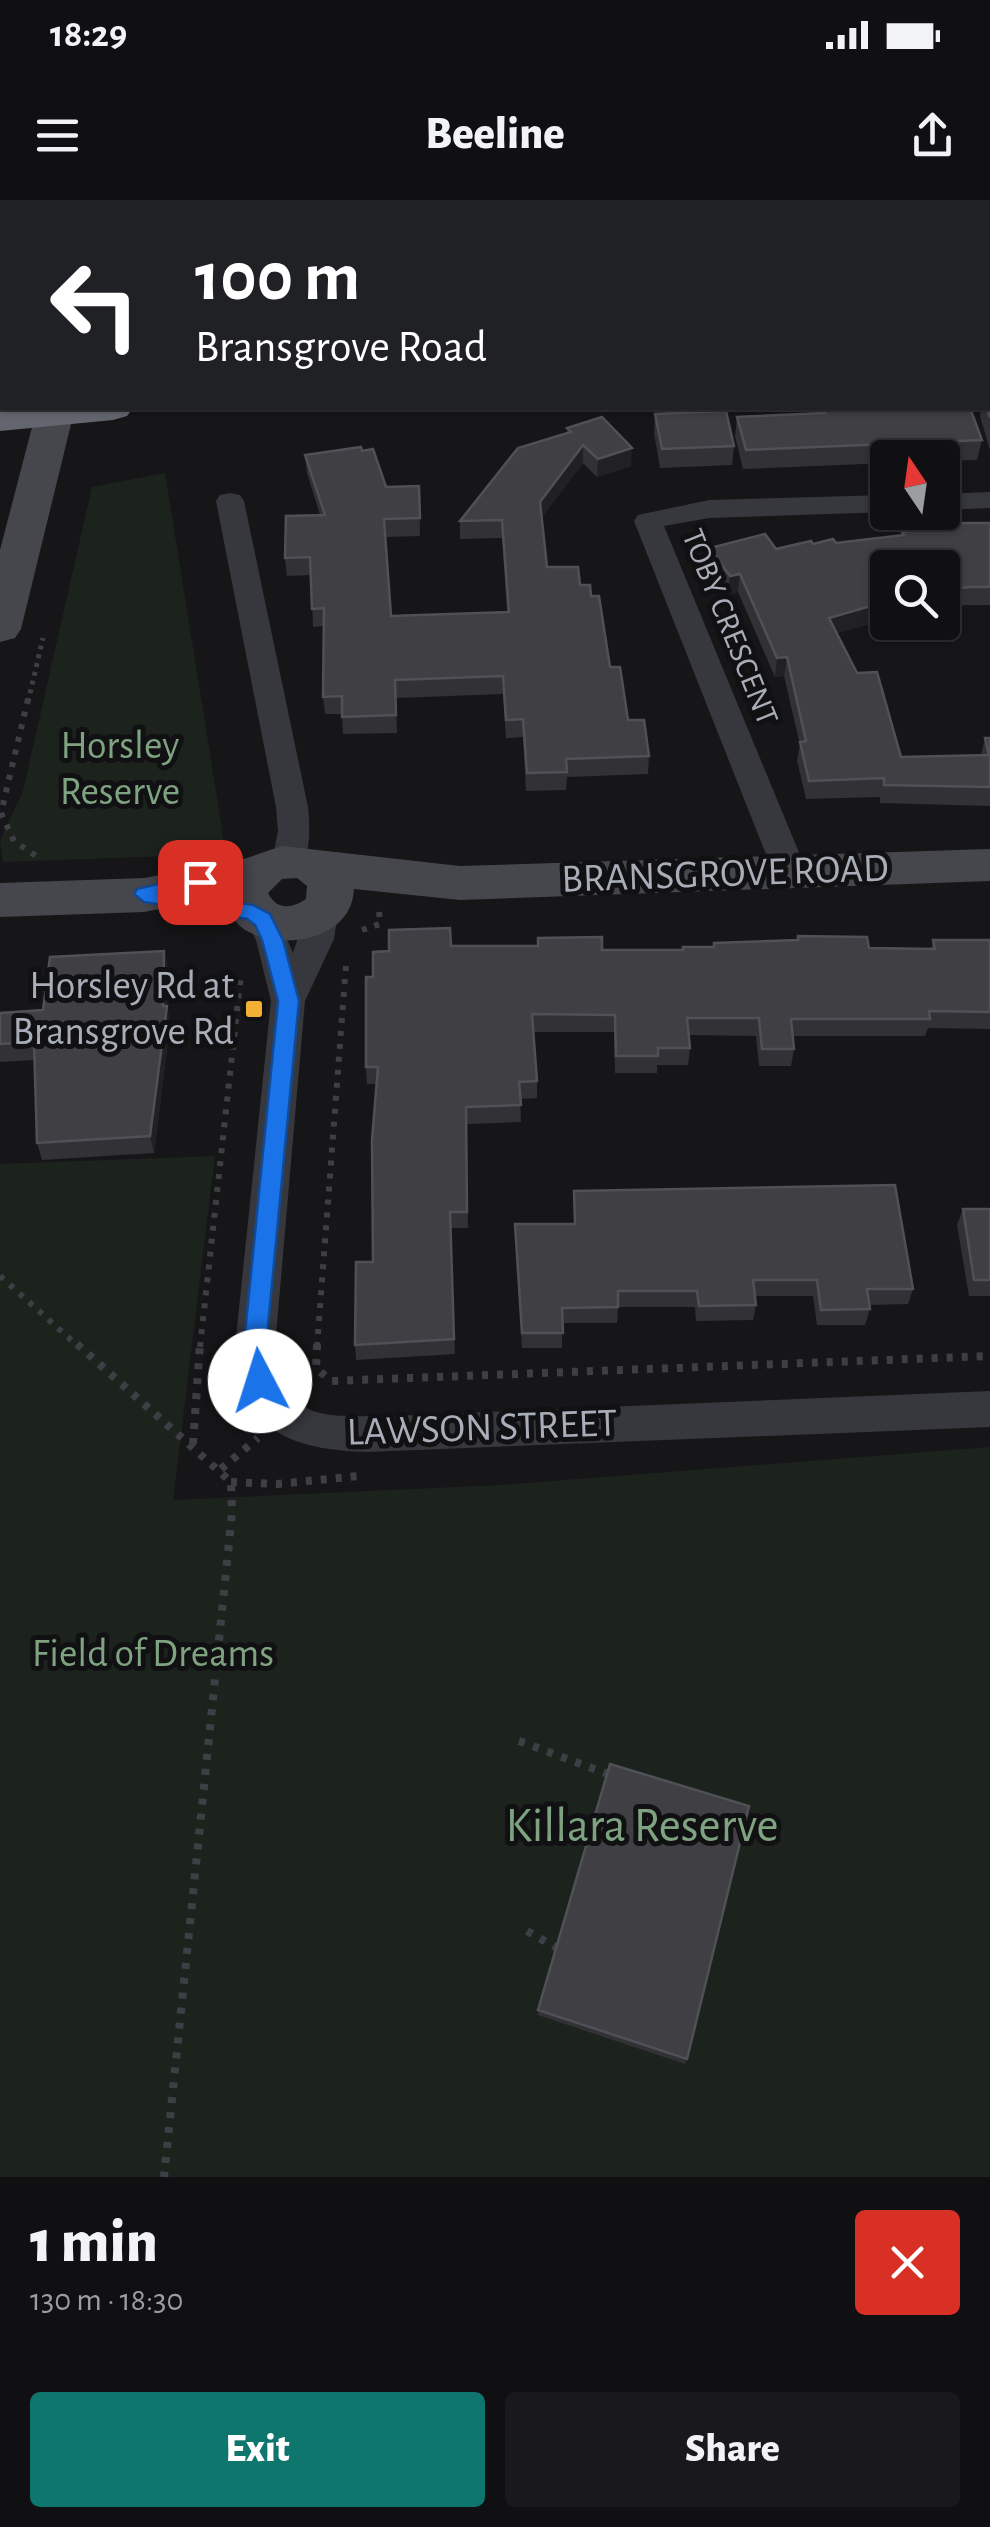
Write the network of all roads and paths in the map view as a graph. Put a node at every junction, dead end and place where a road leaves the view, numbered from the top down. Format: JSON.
{"nodes":[{"id":1,"x":55,"y":410,"type":"edge"},
{"id":2,"x":92,"y":410,"type":"edge"},
{"id":3,"x":0,"y":419,"type":"edge"},
{"id":4,"x":230,"y":500,"type":"dead end"},
{"id":5,"x":990,"y":500,"type":"edge"},
{"id":6,"x":960,"y":501,"type":"edge"},
{"id":7,"x":870,"y":504,"type":"edge"},
{"id":8,"x":0,"y":630,"type":"edge"},
{"id":9,"x":43,"y":637,"type":"dead end"},
{"id":10,"x":0,"y":862,"type":"edge"},
{"id":11,"x":990,"y":866,"type":"edge"},
{"id":12,"x":790,"y":872,"type":"junction"},
{"id":13,"x":54,"y":880,"type":"junction"},
{"id":14,"x":460,"y":883,"type":"junction"},
{"id":15,"x":0,"y":900,"type":"edge"},
{"id":16,"x":297,"y":900,"type":"junction"},
{"id":17,"x":379,"y":900,"type":"junction"},
{"id":18,"x":347,"y":952,"type":"dead end"},
{"id":19,"x":241,"y":970,"type":"dead end"},
{"id":20,"x":288,"y":1001,"type":"junction"},
{"id":21,"x":0,"y":1276,"type":"edge"},
{"id":22,"x":990,"y":1356,"type":"edge"},
{"id":23,"x":990,"y":1408,"type":"edge"},
{"id":24,"x":194,"y":1445,"type":"junction"},
{"id":25,"x":371,"y":1476,"type":"dead end"},
{"id":26,"x":231,"y":1482,"type":"junction"},
{"id":27,"x":519,"y":1742,"type":"dead end"},
{"id":28,"x":608,"y":1774,"type":"edge"},
{"id":29,"x":527,"y":1931,"type":"dead end"},
{"id":30,"x":557,"y":1948,"type":"edge"},
{"id":31,"x":164,"y":2177,"type":"edge"}],
"edges":[{"from":1,"to":8,"type":"main road"},
{"from":2,"to":3,"type":"highway"},
{"from":4,"to":16,"type":"street","name":"LAWSON STREET"},
{"from":5,"to":6,"type":"street"},
{"from":7,"to":12,"type":"street","name":"TOBY CRESCENT"},
{"from":9,"to":13,"type":"path"},
{"from":10,"to":13,"type":"main road"},
{"from":11,"to":12,"type":"main road","name":"BRANSGROVE ROAD"},
{"from":12,"to":14,"type":"main road","name":"BRANSGROVE ROAD"},
{"from":13,"to":15,"type":"main road","name":"BRANSGROVE ROAD"},
{"from":13,"to":16,"type":"main road","name":"BRANSGROVE ROAD"},
{"from":14,"to":16,"type":"main road","name":"BRANSGROVE ROAD"},
{"from":14,"to":17,"type":"main road","name":"BRANSGROVE ROAD"},
{"from":16,"to":17,"type":"main road","name":"BRANSGROVE ROAD"},
{"from":16,"to":17,"type":"path"},
{"from":16,"to":20,"type":"street","name":"LAWSON STREET"},
{"from":16,"to":20,"type":"street","name":"LAWSON STREET"},
{"from":18,"to":22,"type":"path"},
{"from":19,"to":24,"type":"path"},
{"from":20,"to":23,"type":"street","name":"LAWSON STREET"},
{"from":21,"to":24,"type":"path"},
{"from":24,"to":26,"type":"path"},
{"from":25,"to":26,"type":"path"},
{"from":26,"to":31,"type":"path"},
{"from":27,"to":28,"type":"path"},
{"from":29,"to":30,"type":"path"}]}
